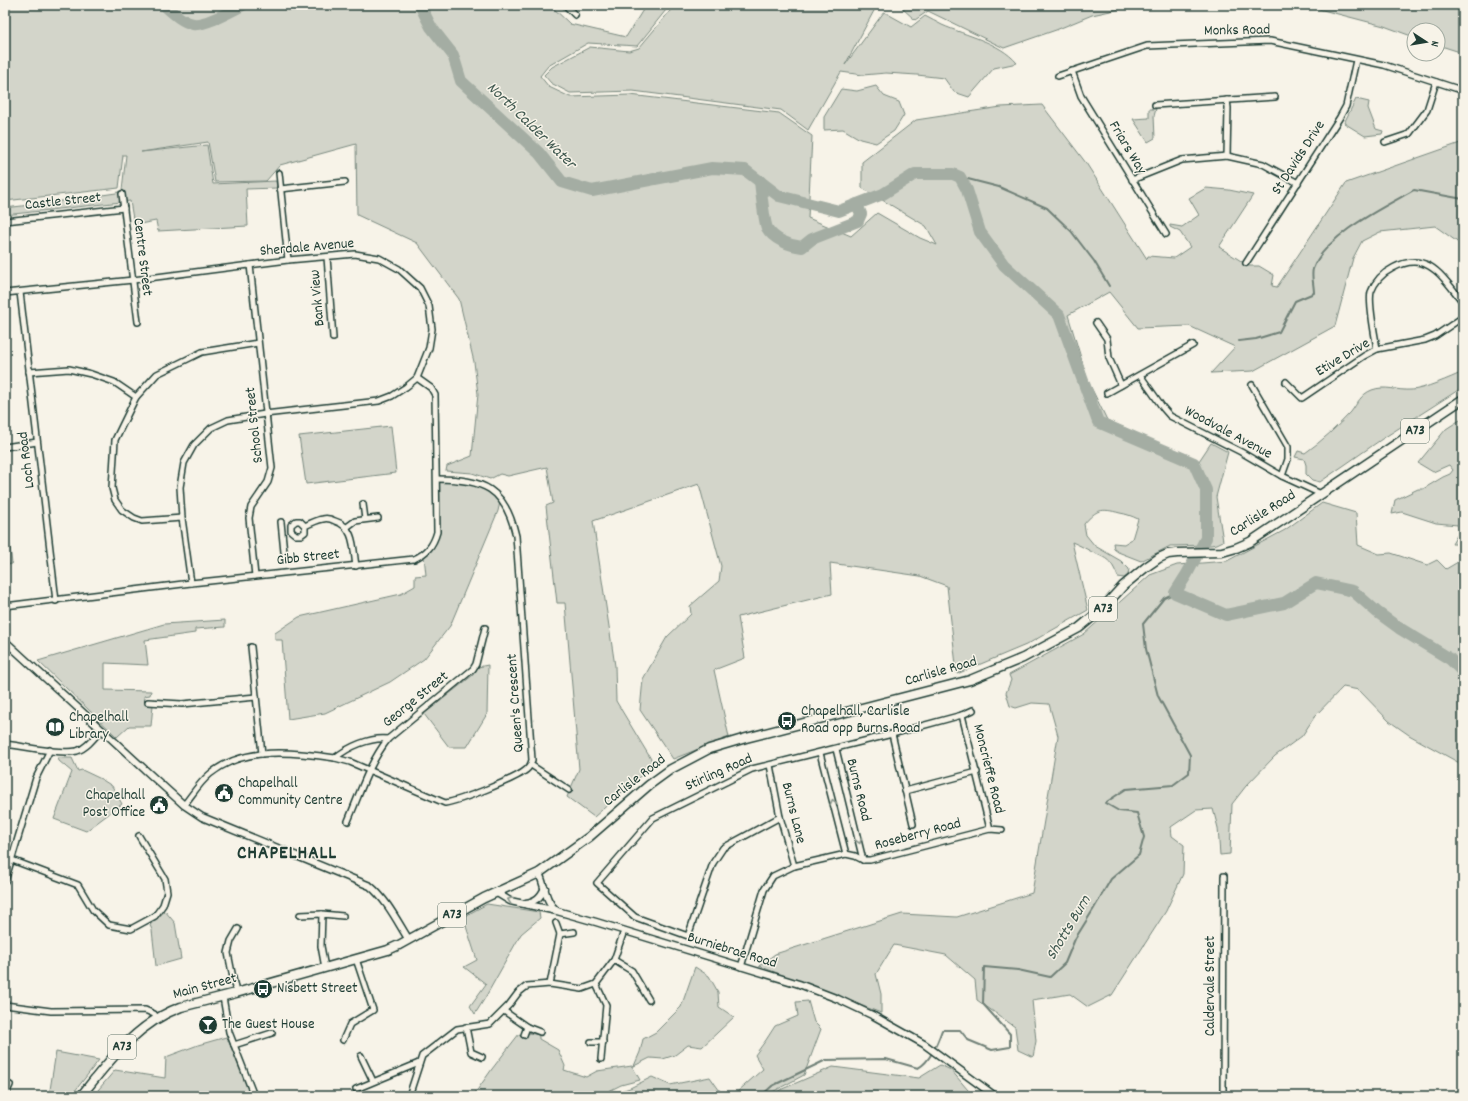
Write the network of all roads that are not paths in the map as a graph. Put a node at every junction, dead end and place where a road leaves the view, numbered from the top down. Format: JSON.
{"nodes":[{"id":1,"x":565,"y":5,"type":"edge"},
{"id":2,"x":575,"y":15,"type":"dead end"},
{"id":3,"x":1356,"y":60,"type":"junction"},
{"id":4,"x":1072,"y":71,"type":"junction"},
{"id":5,"x":1058,"y":76,"type":"dead end"},
{"id":6,"x":1436,"y":82,"type":"junction"},
{"id":7,"x":1463,"y":88,"type":"edge"},
{"id":8,"x":1275,"y":97,"type":"dead end"},
{"id":9,"x":1227,"y":100,"type":"junction"},
{"id":10,"x":1155,"y":105,"type":"dead end"},
{"id":11,"x":1385,"y":142,"type":"dead end"},
{"id":12,"x":1227,"y":156,"type":"junction"},
{"id":13,"x":279,"y":173,"type":"dead end"},
{"id":14,"x":1132,"y":180,"type":"junction"},
{"id":15,"x":345,"y":182,"type":"dead end"},
{"id":16,"x":1298,"y":184,"type":"junction"},
{"id":17,"x":280,"y":188,"type":"junction"},
{"id":18,"x":122,"y":194,"type":"dead end"},
{"id":19,"x":124,"y":208,"type":"junction"},
{"id":20,"x":5,"y":220,"type":"edge"},
{"id":21,"x":1166,"y":234,"type":"dead end"},
{"id":22,"x":326,"y":257,"type":"junction"},
{"id":23,"x":288,"y":260,"type":"junction"},
{"id":24,"x":1246,"y":262,"type":"dead end"},
{"id":25,"x":250,"y":265,"type":"junction"},
{"id":26,"x":133,"y":280,"type":"junction"},
{"id":27,"x":20,"y":292,"type":"junction"},
{"id":28,"x":5,"y":294,"type":"edge"},
{"id":29,"x":1463,"y":302,"type":"edge"},
{"id":30,"x":1463,"y":317,"type":"edge"},
{"id":31,"x":138,"y":322,"type":"dead end"},
{"id":32,"x":1096,"y":323,"type":"dead end"},
{"id":33,"x":333,"y":338,"type":"dead end"},
{"id":34,"x":258,"y":344,"type":"junction"},
{"id":35,"x":1193,"y":345,"type":"dead end"},
{"id":36,"x":1377,"y":349,"type":"junction"},
{"id":37,"x":29,"y":372,"type":"junction"},
{"id":38,"x":1140,"y":375,"type":"junction"},
{"id":39,"x":417,"y":378,"type":"junction"},
{"id":40,"x":1286,"y":382,"type":"dead end"},
{"id":41,"x":1121,"y":385,"type":"junction"},
{"id":42,"x":1252,"y":385,"type":"dead end"},
{"id":43,"x":1107,"y":393,"type":"dead end"},
{"id":44,"x":136,"y":397,"type":"junction"},
{"id":45,"x":1463,"y":399,"type":"edge"},
{"id":46,"x":265,"y":414,"type":"junction"},
{"id":47,"x":37,"y":442,"type":"junction"},
{"id":48,"x":5,"y":447,"type":"edge"},
{"id":49,"x":1282,"y":476,"type":"junction"},
{"id":50,"x":437,"y":479,"type":"junction"},
{"id":51,"x":1321,"y":494,"type":"junction"},
{"id":52,"x":363,"y":504,"type":"dead end"},
{"id":53,"x":182,"y":518,"type":"junction"},
{"id":54,"x":378,"y":518,"type":"dead end"},
{"id":55,"x":365,"y":519,"type":"junction"},
{"id":56,"x":281,"y":522,"type":"dead end"},
{"id":57,"x":305,"y":526,"type":"junction"},
{"id":58,"x":347,"y":527,"type":"junction"},
{"id":59,"x":291,"y":529,"type":"junction"},
{"id":60,"x":282,"y":530,"type":"junction"},
{"id":61,"x":284,"y":552,"type":"dead end"},
{"id":62,"x":356,"y":566,"type":"junction"},
{"id":63,"x":255,"y":576,"type":"junction"},
{"id":64,"x":191,"y":583,"type":"junction"},
{"id":65,"x":56,"y":601,"type":"junction"},
{"id":66,"x":5,"y":606,"type":"edge"},
{"id":67,"x":485,"y":628,"type":"dead end"},
{"id":68,"x":5,"y":641,"type":"edge"},
{"id":69,"x":251,"y":647,"type":"dead end"},
{"id":70,"x":256,"y":697,"type":"junction"},
{"id":71,"x":148,"y":702,"type":"dead end"},
{"id":72,"x":973,"y":710,"type":"dead end"},
{"id":73,"x":962,"y":715,"type":"junction"},
{"id":74,"x":102,"y":730,"type":"junction"},
{"id":75,"x":892,"y":734,"type":"junction"},
{"id":76,"x":388,"y":739,"type":"junction"},
{"id":77,"x":5,"y":744,"type":"edge"},
{"id":78,"x":836,"y":749,"type":"junction"},
{"id":79,"x":50,"y":750,"type":"junction"},
{"id":80,"x":820,"y":752,"type":"junction"},
{"id":81,"x":262,"y":754,"type":"junction"},
{"id":82,"x":335,"y":758,"type":"junction"},
{"id":83,"x":530,"y":765,"type":"junction"},
{"id":84,"x":770,"y":765,"type":"junction"},
{"id":85,"x":369,"y":771,"type":"junction"},
{"id":86,"x":977,"y":772,"type":"junction"},
{"id":87,"x":569,"y":790,"type":"dead end"},
{"id":88,"x":905,"y":790,"type":"junction"},
{"id":89,"x":184,"y":805,"type":"junction"},
{"id":90,"x":780,"y":817,"type":"junction"},
{"id":91,"x":348,"y":821,"type":"dead end"},
{"id":92,"x":913,"y":824,"type":"dead end"},
{"id":93,"x":990,"y":829,"type":"junction"},
{"id":94,"x":1002,"y":830,"type":"dead end"},
{"id":95,"x":139,"y":836,"type":"dead end"},
{"id":96,"x":846,"y":854,"type":"junction"},
{"id":97,"x":12,"y":860,"type":"junction"},
{"id":98,"x":863,"y":860,"type":"junction"},
{"id":99,"x":794,"y":866,"type":"junction"},
{"id":100,"x":539,"y":874,"type":"junction"},
{"id":101,"x":1224,"y":876,"type":"dead end"},
{"id":102,"x":5,"y":881,"type":"edge"},
{"id":103,"x":545,"y":888,"type":"junction"},
{"id":104,"x":497,"y":893,"type":"junction"},
{"id":105,"x":524,"y":904,"type":"junction"},
{"id":106,"x":557,"y":911,"type":"junction"},
{"id":107,"x":322,"y":914,"type":"junction"},
{"id":108,"x":300,"y":915,"type":"dead end"},
{"id":109,"x":343,"y":916,"type":"dead end"},
{"id":110,"x":556,"y":923,"type":"dead end"},
{"id":111,"x":238,"y":929,"type":"dead end"},
{"id":112,"x":624,"y":931,"type":"junction"},
{"id":113,"x":574,"y":932,"type":"dead end"},
{"id":114,"x":560,"y":934,"type":"junction"},
{"id":115,"x":408,"y":940,"type":"junction"},
{"id":116,"x":356,"y":959,"type":"junction"},
{"id":117,"x":614,"y":960,"type":"junction"},
{"id":118,"x":741,"y":967,"type":"junction"},
{"id":119,"x":325,"y":968,"type":"junction"},
{"id":120,"x":550,"y":984,"type":"junction"},
{"id":121,"x":596,"y":984,"type":"junction"},
{"id":122,"x":236,"y":993,"type":"junction"},
{"id":123,"x":223,"y":997,"type":"junction"},
{"id":124,"x":649,"y":1000,"type":"dead end"},
{"id":125,"x":5,"y":1005,"type":"edge"},
{"id":126,"x":504,"y":1011,"type":"junction"},
{"id":127,"x":157,"y":1018,"type":"junction"},
{"id":128,"x":466,"y":1027,"type":"junction"},
{"id":129,"x":527,"y":1027,"type":"junction"},
{"id":130,"x":540,"y":1032,"type":"dead end"},
{"id":131,"x":272,"y":1033,"type":"dead end"},
{"id":132,"x":524,"y":1035,"type":"dead end"},
{"id":133,"x":343,"y":1040,"type":"dead end"},
{"id":134,"x":591,"y":1042,"type":"dead end"},
{"id":135,"x":602,"y":1042,"type":"junction"},
{"id":136,"x":234,"y":1045,"type":"junction"},
{"id":137,"x":361,"y":1056,"type":"dead end"},
{"id":138,"x":482,"y":1057,"type":"dead end"},
{"id":139,"x":601,"y":1059,"type":"dead end"},
{"id":140,"x":420,"y":1063,"type":"junction"},
{"id":141,"x":373,"y":1081,"type":"junction"},
{"id":142,"x":10,"y":1085,"type":"dead end"},
{"id":143,"x":356,"y":1089,"type":"dead end"},
{"id":144,"x":410,"y":1094,"type":"edge"},
{"id":145,"x":5,"y":1096,"type":"edge"},
{"id":146,"x":81,"y":1096,"type":"edge"},
{"id":147,"x":254,"y":1096,"type":"edge"},
{"id":148,"x":417,"y":1096,"type":"edge"},
{"id":149,"x":995,"y":1096,"type":"edge"},
{"id":150,"x":1223,"y":1096,"type":"edge"}],
"edges":[{"from":1,"to":2,"type":"street"},
{"from":3,"to":4,"type":"street","name":"Monks Road"},
{"from":3,"to":6,"type":"street","name":"Monks Road"},
{"from":3,"to":16,"type":"street","name":"St Davids Drive"},
{"from":4,"to":5,"type":"street","name":"Monks Road"},
{"from":4,"to":14,"type":"street","name":"Friars Way"},
{"from":6,"to":7,"type":"street","name":"Monks Road"},
{"from":6,"to":11,"type":"street"},
{"from":8,"to":9,"type":"street"},
{"from":9,"to":10,"type":"street"},
{"from":9,"to":12,"type":"street"},
{"from":12,"to":14,"type":"street"},
{"from":12,"to":16,"type":"street"},
{"from":13,"to":17,"type":"street"},
{"from":14,"to":21,"type":"street","name":"Friars Way"},
{"from":15,"to":17,"type":"street"},
{"from":16,"to":24,"type":"street","name":"St Davids Drive"},
{"from":17,"to":23,"type":"street"},
{"from":18,"to":19,"type":"street","name":"Centre Street"},
{"from":19,"to":20,"type":"street","name":"Castle Street"},
{"from":19,"to":26,"type":"street","name":"Centre Street"},
{"from":22,"to":23,"type":"street","name":"Sherdale Avenue"},
{"from":22,"to":33,"type":"street","name":"Bank View"},
{"from":22,"to":39,"type":"street","name":"Sherdale Avenue"},
{"from":23,"to":25,"type":"street","name":"Sherdale Avenue"},
{"from":25,"to":26,"type":"street","name":"Sherdale Avenue"},
{"from":25,"to":34,"type":"street","name":"School Street"},
{"from":26,"to":27,"type":"street","name":"Sherdale Avenue"},
{"from":26,"to":31,"type":"street","name":"Centre Street"},
{"from":27,"to":28,"type":"street","name":"Sherdale Avenue"},
{"from":27,"to":37,"type":"street","name":"Loch Road"},
{"from":29,"to":36,"type":"street"},
{"from":30,"to":36,"type":"street","name":"Etive Drive"},
{"from":32,"to":41,"type":"street"},
{"from":34,"to":44,"type":"street"},
{"from":34,"to":46,"type":"street","name":"School Street"},
{"from":35,"to":38,"type":"street"},
{"from":36,"to":40,"type":"street","name":"Etive Drive"},
{"from":37,"to":44,"type":"street"},
{"from":37,"to":47,"type":"street","name":"Loch Road"},
{"from":38,"to":41,"type":"street"},
{"from":38,"to":49,"type":"street","name":"Woodvale Avenue"},
{"from":39,"to":46,"type":"street"},
{"from":39,"to":50,"type":"street","name":"Gibb Street"},
{"from":41,"to":43,"type":"street"},
{"from":42,"to":49,"type":"street"},
{"from":44,"to":53,"type":"street"},
{"from":45,"to":51,"type":"main road","name":"Carlisle Road","number":"A73"},
{"from":46,"to":53,"type":"street"},
{"from":46,"to":63,"type":"street","name":"School Street"},
{"from":47,"to":48,"type":"street"},
{"from":47,"to":65,"type":"street","name":"Loch Road"},
{"from":49,"to":51,"type":"street","name":"Woodvale Avenue"},
{"from":50,"to":62,"type":"street","name":"Gibb Street"},
{"from":50,"to":83,"type":"street","name":"Queen's Crescent"},
{"from":51,"to":100,"type":"main road","name":"Carlisle Road","number":"A73"},
{"from":52,"to":55,"type":"street"},
{"from":53,"to":64,"type":"street"},
{"from":54,"to":55,"type":"street"},
{"from":55,"to":58,"type":"street"},
{"from":56,"to":60,"type":"street"},
{"from":57,"to":58,"type":"street"},
{"from":57,"to":59,"type":"street"},
{"from":57,"to":59,"type":"street"},
{"from":58,"to":62,"type":"street"},
{"from":59,"to":60,"type":"street"},
{"from":60,"to":61,"type":"street"},
{"from":62,"to":63,"type":"street","name":"Gibb Street"},
{"from":63,"to":64,"type":"street","name":"Gibb Street"},
{"from":64,"to":65,"type":"street","name":"Gibb Street"},
{"from":65,"to":66,"type":"street","name":"Gibb Street"},
{"from":67,"to":76,"type":"street","name":"George Street"},
{"from":68,"to":74,"type":"street"},
{"from":69,"to":70,"type":"street"},
{"from":70,"to":71,"type":"street"},
{"from":70,"to":81,"type":"street"},
{"from":72,"to":73,"type":"street","name":"Stirling Road"},
{"from":73,"to":75,"type":"street","name":"Stirling Road"},
{"from":73,"to":86,"type":"street","name":"Moncrieffe Road"},
{"from":74,"to":79,"type":"street"},
{"from":74,"to":89,"type":"street"},
{"from":75,"to":78,"type":"street","name":"Stirling Road"},
{"from":75,"to":88,"type":"street"},
{"from":76,"to":82,"type":"street","name":"George Street"},
{"from":76,"to":85,"type":"street"},
{"from":77,"to":79,"type":"street"},
{"from":78,"to":80,"type":"street","name":"Stirling Road"},
{"from":78,"to":98,"type":"street","name":"Burns Road","one_way":true},
{"from":79,"to":97,"type":"street"},
{"from":80,"to":84,"type":"street","name":"Stirling Road"},
{"from":96,"to":80,"type":"street","name":"Burns Road","one_way":true},
{"from":81,"to":82,"type":"street"},
{"from":81,"to":89,"type":"street"},
{"from":82,"to":85,"type":"street","name":"Queen's Crescent"},
{"from":83,"to":85,"type":"street","name":"Queen's Crescent"},
{"from":83,"to":87,"type":"street"},
{"from":84,"to":90,"type":"street","name":"Burns Lane"},
{"from":84,"to":90,"type":"street","name":"Stirling Road"},
{"from":85,"to":91,"type":"street"},
{"from":86,"to":88,"type":"street"},
{"from":86,"to":93,"type":"street","name":"Moncrieffe Road"},
{"from":88,"to":92,"type":"street"},
{"from":89,"to":115,"type":"street"},
{"from":90,"to":99,"type":"street","name":"Burns Lane"},
{"from":93,"to":94,"type":"street","name":"Roseberry Road"},
{"from":93,"to":98,"type":"street","name":"Roseberry Road"},
{"from":95,"to":97,"type":"street"},
{"from":96,"to":98,"type":"street","name":"Roseberry Road"},
{"from":96,"to":99,"type":"street"},
{"from":97,"to":102,"type":"street"},
{"from":99,"to":118,"type":"street"},
{"from":100,"to":103,"type":"street"},
{"from":100,"to":104,"type":"main road","name":"Carlisle Road","number":"A73"},
{"from":101,"to":150,"type":"street","name":"Caldervale Street"},
{"from":103,"to":105,"type":"street"},
{"from":103,"to":106,"type":"street"},
{"from":105,"to":104,"type":"street","name":"Burniebrae Road","one_way":true},
{"from":104,"to":115,"type":"main road","name":"Carlisle Road","number":"A73"},
{"from":105,"to":106,"type":"street","name":"Burniebrae Road"},
{"from":106,"to":112,"type":"street","name":"Burniebrae Road"},
{"from":107,"to":108,"type":"street"},
{"from":107,"to":109,"type":"street"},
{"from":107,"to":119,"type":"street"},
{"from":110,"to":114,"type":"street"},
{"from":111,"to":122,"type":"street"},
{"from":112,"to":117,"type":"street"},
{"from":112,"to":118,"type":"street","name":"Burniebrae Road"},
{"from":113,"to":114,"type":"street"},
{"from":114,"to":120,"type":"street"},
{"from":115,"to":116,"type":"main road","name":"Main Street","number":"A73"},
{"from":116,"to":119,"type":"main road","name":"Main Street","number":"A73"},
{"from":116,"to":133,"type":"street"},
{"from":117,"to":121,"type":"street"},
{"from":117,"to":124,"type":"street"},
{"from":118,"to":149,"type":"street","name":"Burniebrae Road"},
{"from":119,"to":122,"type":"main road","name":"Main Street","number":"A73"},
{"from":120,"to":121,"type":"street"},
{"from":120,"to":126,"type":"street"},
{"from":121,"to":135,"type":"street"},
{"from":122,"to":123,"type":"main road","name":"Main Street","number":"A73"},
{"from":123,"to":127,"type":"main road","name":"Main Street","number":"A73"},
{"from":123,"to":136,"type":"street"},
{"from":125,"to":127,"type":"street"},
{"from":126,"to":128,"type":"street"},
{"from":126,"to":129,"type":"street"},
{"from":127,"to":146,"type":"main road","number":"A73"},
{"from":128,"to":138,"type":"street"},
{"from":128,"to":140,"type":"street"},
{"from":129,"to":130,"type":"street"},
{"from":129,"to":132,"type":"street"},
{"from":131,"to":136,"type":"street"},
{"from":134,"to":135,"type":"street"},
{"from":135,"to":139,"type":"street"},
{"from":136,"to":147,"type":"street"},
{"from":137,"to":141,"type":"street"},
{"from":140,"to":141,"type":"street"},
{"from":140,"to":144,"type":"street"},
{"from":141,"to":143,"type":"street"},
{"from":142,"to":145,"type":"street"},
{"from":144,"to":148,"type":"street"}]}
